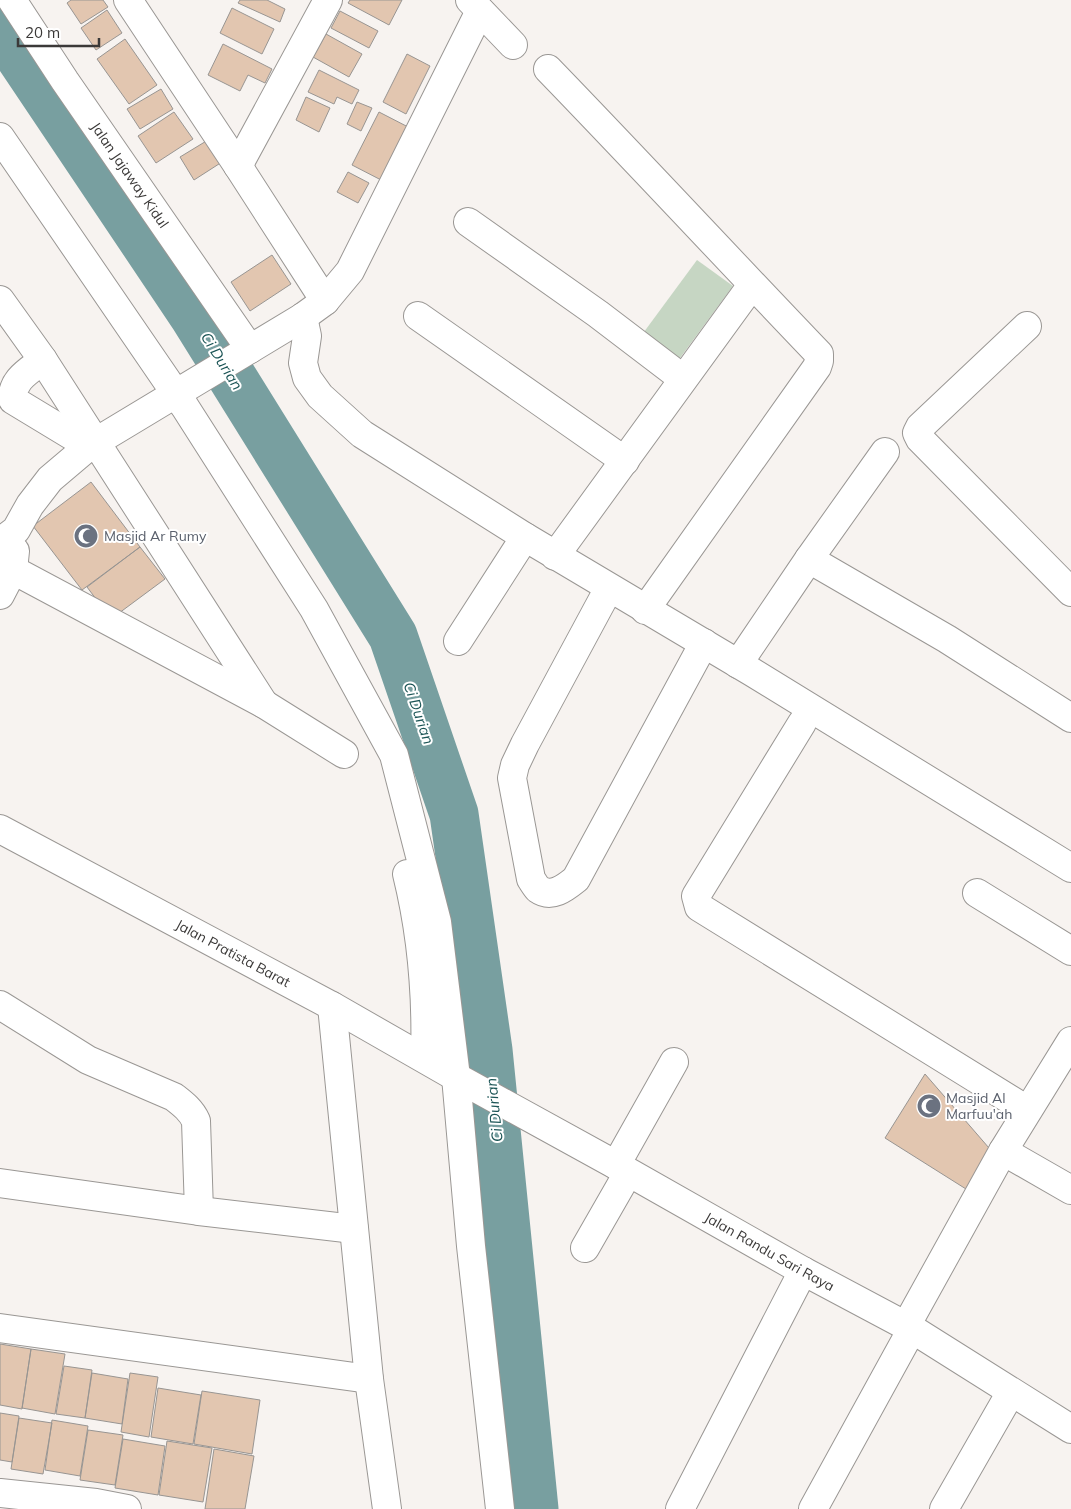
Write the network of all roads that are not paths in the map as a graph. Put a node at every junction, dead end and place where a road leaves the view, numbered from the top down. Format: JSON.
{"nodes":[{"id":1,"x":12,"y":0,"type":"edge"},
{"id":2,"x":328,"y":0,"type":"edge"},
{"id":3,"x":137,"y":5,"type":"edge"},
{"id":4,"x":475,"y":6,"type":"edge"},
{"id":5,"x":513,"y":45,"type":"dead end"},
{"id":6,"x":548,"y":69,"type":"dead end"},
{"id":7,"x":0,"y":137,"type":"edge"},
{"id":8,"x":238,"y":166,"type":"junction"},
{"id":9,"x":468,"y":222,"type":"dead end"},
{"id":10,"x":752,"y":285,"type":"junction"},
{"id":11,"x":0,"y":300,"type":"edge"},
{"id":12,"x":324,"y":301,"type":"junction"},
{"id":13,"x":418,"y":316,"type":"dead end"},
{"id":14,"x":303,"y":317,"type":"junction"},
{"id":15,"x":1027,"y":326,"type":"dead end"},
{"id":16,"x":247,"y":351,"type":"junction"},
{"id":17,"x":43,"y":360,"type":"junction"},
{"id":18,"x":682,"y":378,"type":"junction"},
{"id":19,"x":183,"y":391,"type":"junction"},
{"id":20,"x":93,"y":444,"type":"junction"},
{"id":21,"x":885,"y":452,"type":"dead end"},
{"id":22,"x":625,"y":461,"type":"junction"},
{"id":23,"x":8,"y":536,"type":"edge"},
{"id":24,"x":525,"y":538,"type":"junction"},
{"id":25,"x":555,"y":556,"type":"junction"},
{"id":26,"x":809,"y":559,"type":"junction"},
{"id":27,"x":7,"y":566,"type":"edge"},
{"id":28,"x":609,"y":588,"type":"junction"},
{"id":29,"x":1071,"y":592,"type":"edge"},
{"id":30,"x":0,"y":595,"type":"edge"},
{"id":31,"x":645,"y":610,"type":"junction"},
{"id":32,"x":458,"y":641,"type":"dead end"},
{"id":33,"x":704,"y":643,"type":"junction"},
{"id":34,"x":738,"y":664,"type":"junction"},
{"id":35,"x":264,"y":704,"type":"junction"},
{"id":36,"x":1071,"y":718,"type":"edge"},
{"id":37,"x":802,"y":723,"type":"dead end"},
{"id":38,"x":344,"y":754,"type":"dead end"},
{"id":39,"x":395,"y":826,"type":"dead end"},
{"id":40,"x":0,"y":829,"type":"edge"},
{"id":41,"x":1071,"y":868,"type":"edge"},
{"id":42,"x":977,"y":893,"type":"dead end"},
{"id":43,"x":1071,"y":951,"type":"edge"},
{"id":44,"x":0,"y":1005,"type":"edge"},
{"id":45,"x":332,"y":1006,"type":"junction"},
{"id":46,"x":1071,"y":1041,"type":"edge"},
{"id":47,"x":425,"y":1058,"type":"junction"},
{"id":48,"x":674,"y":1062,"type":"dead end"},
{"id":49,"x":459,"y":1079,"type":"junction"},
{"id":50,"x":1027,"y":1110,"type":"junction"},
{"id":51,"x":1003,"y":1151,"type":"junction"},
{"id":52,"x":622,"y":1169,"type":"junction"},
{"id":53,"x":0,"y":1183,"type":"edge"},
{"id":54,"x":1071,"y":1190,"type":"edge"},
{"id":55,"x":199,"y":1211,"type":"junction"},
{"id":56,"x":354,"y":1229,"type":"junction"},
{"id":57,"x":585,"y":1248,"type":"dead end"},
{"id":58,"x":803,"y":1272,"type":"junction"},
{"id":59,"x":0,"y":1328,"type":"edge"},
{"id":60,"x":909,"y":1328,"type":"junction"},
{"id":61,"x":370,"y":1379,"type":"junction"},
{"id":62,"x":1011,"y":1392,"type":"junction"},
{"id":63,"x":1071,"y":1429,"type":"edge"},
{"id":64,"x":0,"y":1493,"type":"edge"},
{"id":65,"x":127,"y":1509,"type":"edge"},
{"id":66,"x":387,"y":1509,"type":"edge"},
{"id":67,"x":500,"y":1509,"type":"edge"},
{"id":68,"x":680,"y":1509,"type":"edge"},
{"id":69,"x":813,"y":1509,"type":"edge"},
{"id":70,"x":944,"y":1509,"type":"edge"}],
"edges":[{"from":1,"to":16,"type":"street","name":"Jalan Jajaway Kidul"},
{"from":2,"to":8,"type":"street"},
{"from":3,"to":8,"type":"street"},
{"from":4,"to":5,"type":"street"},
{"from":4,"to":12,"type":"street"},
{"from":6,"to":10,"type":"street"},
{"from":7,"to":19,"type":"street"},
{"from":8,"to":12,"type":"street"},
{"from":9,"to":18,"type":"street"},
{"from":10,"to":18,"type":"street"},
{"from":10,"to":31,"type":"street"},
{"from":11,"to":17,"type":"street"},
{"from":12,"to":14,"type":"street"},
{"from":13,"to":22,"type":"street"},
{"from":14,"to":16,"type":"street"},
{"from":14,"to":24,"type":"street"},
{"from":15,"to":29,"type":"street"},
{"from":16,"to":19,"type":"street"},
{"from":17,"to":20,"type":"street"},
{"from":17,"to":20,"type":"street"},
{"from":18,"to":22,"type":"street"},
{"from":19,"to":20,"type":"street"},
{"from":19,"to":49,"type":"street"},
{"from":20,"to":23,"type":"street"},
{"from":20,"to":35,"type":"street"},
{"from":21,"to":26,"type":"street"},
{"from":22,"to":25,"type":"street"},
{"from":23,"to":27,"type":"street"},
{"from":24,"to":25,"type":"street"},
{"from":24,"to":32,"type":"street"},
{"from":25,"to":28,"type":"street"},
{"from":26,"to":34,"type":"street"},
{"from":26,"to":36,"type":"street"},
{"from":27,"to":30,"type":"street"},
{"from":27,"to":35,"type":"street"},
{"from":28,"to":31,"type":"street"},
{"from":28,"to":33,"type":"street"},
{"from":31,"to":33,"type":"street"},
{"from":33,"to":34,"type":"street"},
{"from":34,"to":41,"type":"street"},
{"from":35,"to":38,"type":"street"},
{"from":37,"to":50,"type":"street"},
{"from":39,"to":47,"type":"street"},
{"from":40,"to":45,"type":"street","name":"Jalan Pratista Barat"},
{"from":42,"to":43,"type":"street"},
{"from":44,"to":55,"type":"street"},
{"from":45,"to":47,"type":"street","name":"Jalan Pratista Barat"},
{"from":45,"to":56,"type":"street"},
{"from":46,"to":50,"type":"street"},
{"from":47,"to":49,"type":"street","name":"Jalan Pratista Barat"},
{"from":48,"to":52,"type":"street"},
{"from":49,"to":52,"type":"street","name":"Jalan Randu Sari Raya"},
{"from":49,"to":67,"type":"street"},
{"from":50,"to":51,"type":"street"},
{"from":51,"to":54,"type":"street"},
{"from":51,"to":60,"type":"street"},
{"from":52,"to":57,"type":"street"},
{"from":52,"to":58,"type":"street","name":"Jalan Randu Sari Raya"},
{"from":53,"to":55,"type":"street"},
{"from":55,"to":56,"type":"street"},
{"from":56,"to":61,"type":"street"},
{"from":58,"to":60,"type":"street","name":"Jalan Randu Sari Raya"},
{"from":58,"to":68,"type":"street"},
{"from":59,"to":61,"type":"street"},
{"from":60,"to":62,"type":"street","name":"Jalan Randu Sari Raya"},
{"from":60,"to":69,"type":"street"},
{"from":61,"to":66,"type":"street"},
{"from":62,"to":63,"type":"street","name":"Jalan Randu Sari Raya"},
{"from":62,"to":70,"type":"street"},
{"from":64,"to":65,"type":"street"}]}
